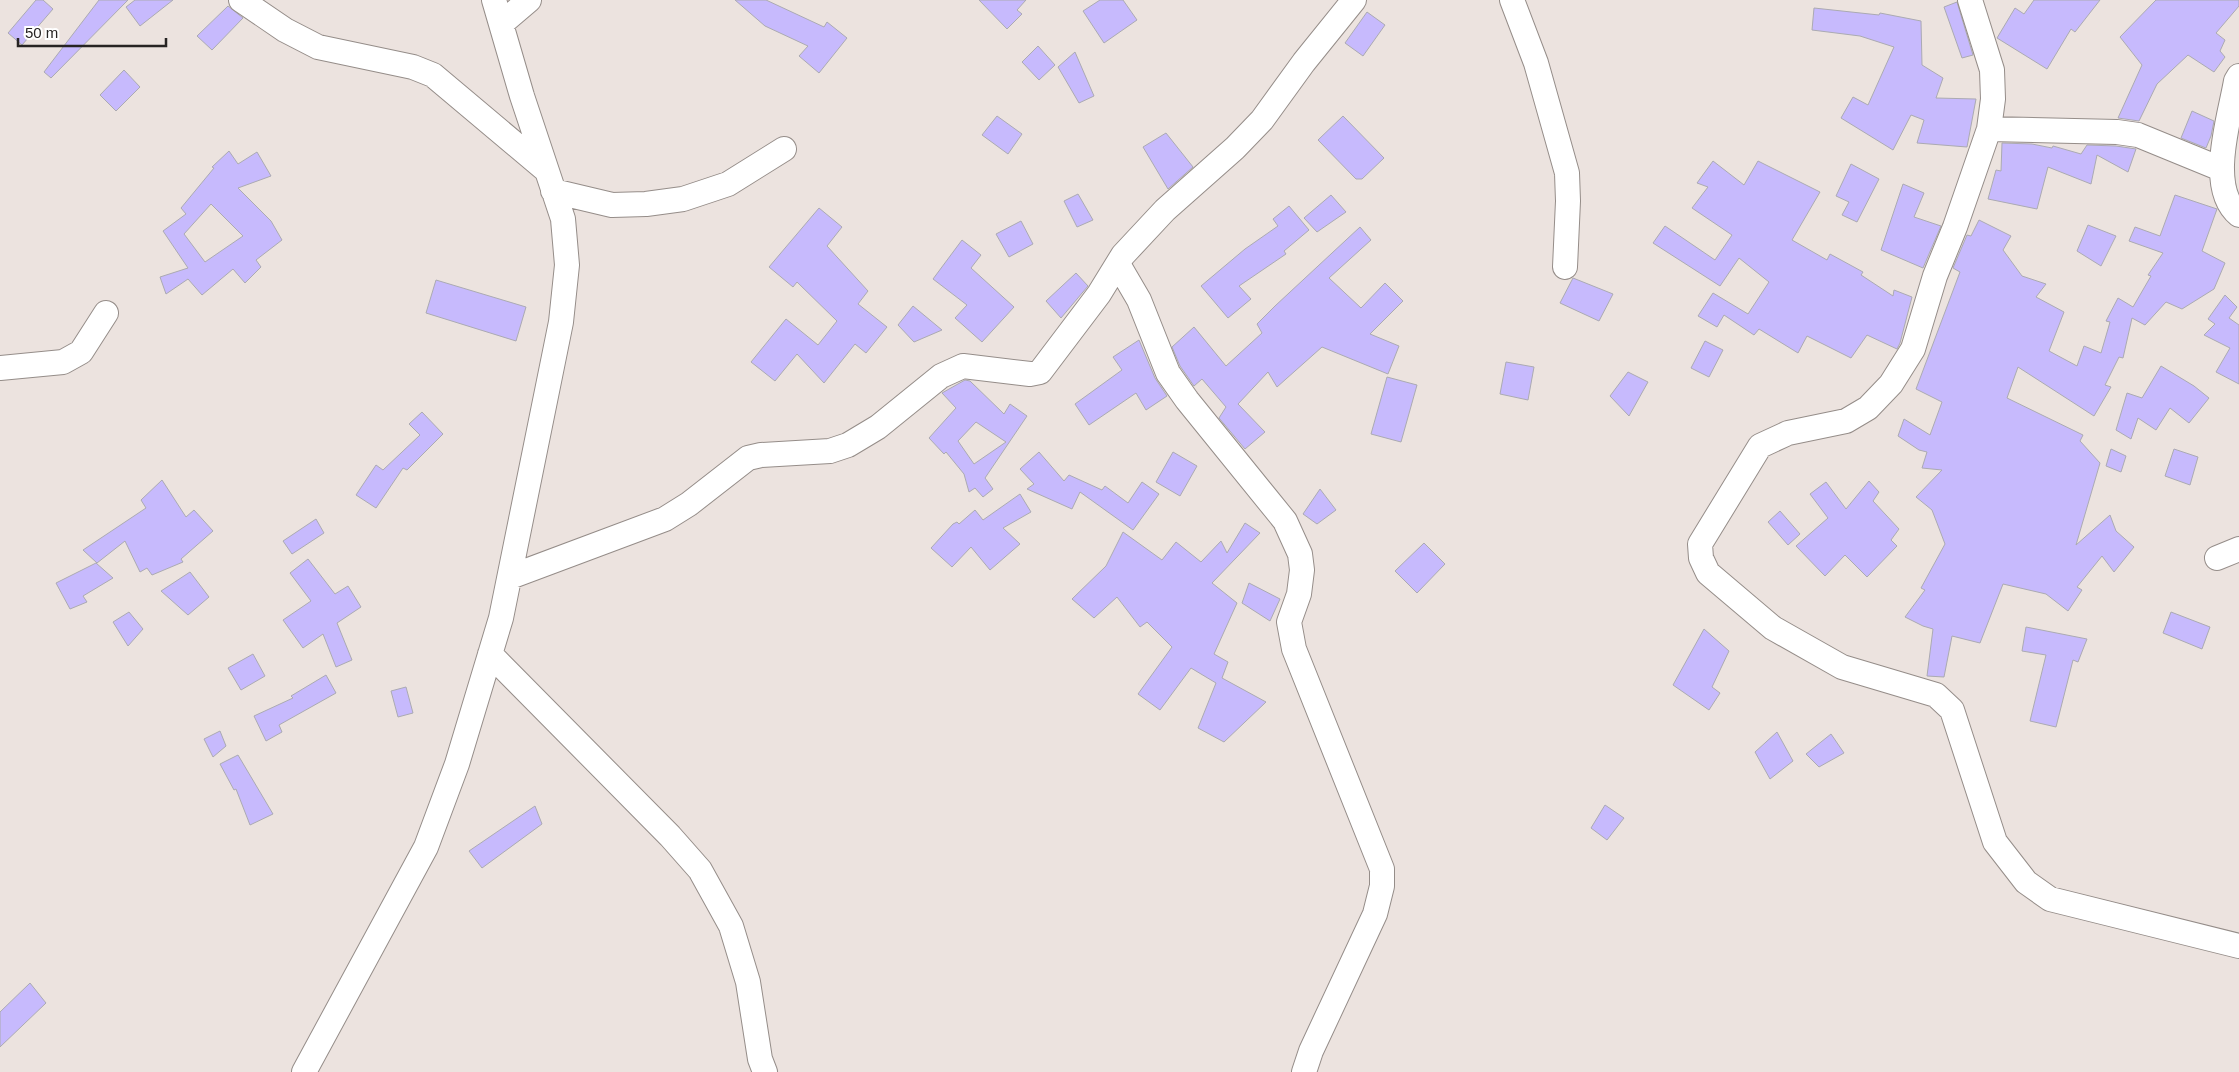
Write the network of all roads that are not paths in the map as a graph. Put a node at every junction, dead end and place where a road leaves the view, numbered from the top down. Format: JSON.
{"nodes":[{"id":1,"x":241,"y":0,"type":"edge"},
{"id":2,"x":494,"y":0,"type":"edge"},
{"id":3,"x":529,"y":0,"type":"edge"},
{"id":4,"x":1354,"y":0,"type":"edge"},
{"id":5,"x":1512,"y":0,"type":"edge"},
{"id":6,"x":1970,"y":0,"type":"edge"},
{"id":7,"x":502,"y":23,"type":"junction"},
{"id":8,"x":2239,"y":76,"type":"edge"},
{"id":9,"x":1989,"y":129,"type":"junction"},
{"id":10,"x":784,"y":149,"type":"dead end"},
{"id":11,"x":2220,"y":169,"type":"junction"},
{"id":12,"x":550,"y":180,"type":"junction"},
{"id":13,"x":2239,"y":214,"type":"edge"},
{"id":14,"x":1118,"y":264,"type":"junction"},
{"id":15,"x":1565,"y":267,"type":"dead end"},
{"id":16,"x":106,"y":313,"type":"dead end"},
{"id":17,"x":0,"y":368,"type":"edge"},
{"id":18,"x":2239,"y":550,"type":"edge"},
{"id":19,"x":2217,"y":558,"type":"dead end"},
{"id":20,"x":510,"y":577,"type":"junction"},
{"id":21,"x":490,"y":654,"type":"junction"},
{"id":22,"x":2239,"y":946,"type":"edge"},
{"id":23,"x":304,"y":1072,"type":"edge"},
{"id":24,"x":765,"y":1072,"type":"edge"},
{"id":25,"x":1304,"y":1072,"type":"edge"}],
"edges":[{"from":1,"to":12,"type":"street"},
{"from":2,"to":7,"type":"street"},
{"from":3,"to":7,"type":"street"},
{"from":4,"to":14,"type":"street"},
{"from":5,"to":15,"type":"street"},
{"from":6,"to":9,"type":"street"},
{"from":7,"to":12,"type":"street"},
{"from":8,"to":11,"type":"street"},
{"from":9,"to":11,"type":"street"},
{"from":9,"to":22,"type":"street"},
{"from":10,"to":12,"type":"street"},
{"from":11,"to":13,"type":"street"},
{"from":12,"to":20,"type":"street"},
{"from":14,"to":20,"type":"street"},
{"from":14,"to":25,"type":"street"},
{"from":16,"to":17,"type":"street"},
{"from":18,"to":19,"type":"street"},
{"from":20,"to":21,"type":"street"},
{"from":21,"to":23,"type":"street"},
{"from":21,"to":24,"type":"street"}]}
